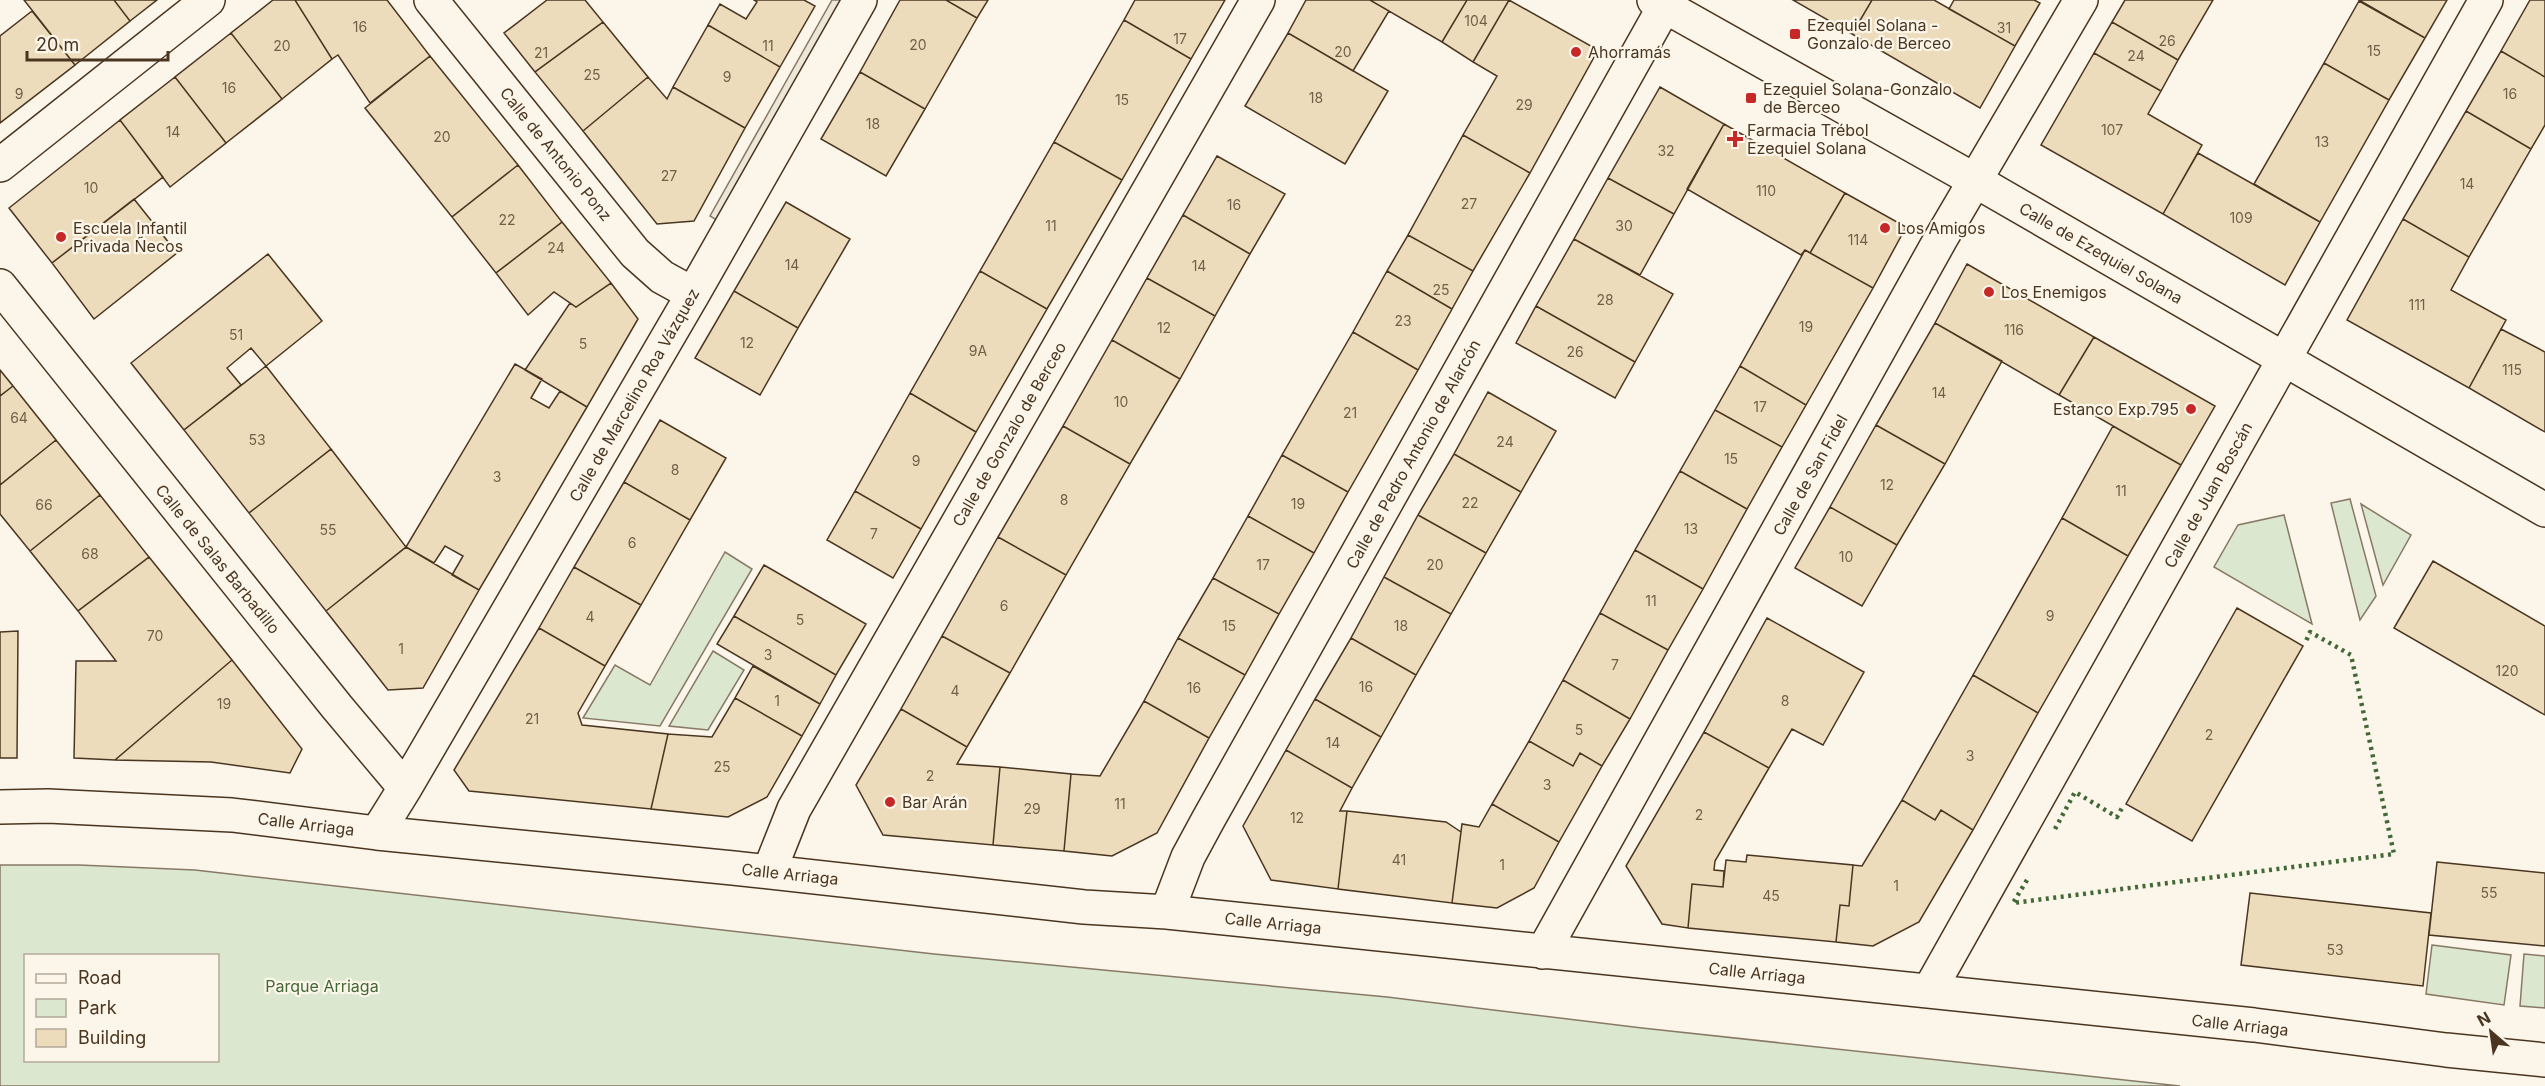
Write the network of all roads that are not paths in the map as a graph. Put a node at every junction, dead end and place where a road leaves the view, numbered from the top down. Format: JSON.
{"nodes":[{"id":1,"x":208,"y":0,"type":"edge"},
{"id":2,"x":431,"y":0,"type":"edge"},
{"id":3,"x":860,"y":0,"type":"edge"},
{"id":4,"x":1258,"y":0,"type":"edge"},
{"id":5,"x":2080,"y":0,"type":"edge"},
{"id":6,"x":2486,"y":0,"type":"edge"},
{"id":7,"x":1662,"y":2,"type":"edge"},
{"id":8,"x":0,"y":165,"type":"edge"},
{"id":9,"x":1976,"y":181,"type":"junction"},
{"id":10,"x":0,"y":286,"type":"edge"},
{"id":11,"x":693,"y":294,"type":"junction"},
{"id":12,"x":2283,"y":358,"type":"junction"},
{"id":13,"x":2545,"y":510,"type":"edge"},
{"id":14,"x":405,"y":788,"type":"junction"},
{"id":15,"x":0,"y":807,"type":"edge"},
{"id":16,"x":377,"y":833,"type":"junction"},
{"id":17,"x":770,"y":872,"type":"junction"},
{"id":18,"x":1167,"y":912,"type":"junction"},
{"id":19,"x":1543,"y":952,"type":"junction"},
{"id":20,"x":1929,"y":991,"type":"junction"},
{"id":21,"x":2545,"y":1060,"type":"edge"}],
"edges":[{"from":1,"to":8,"type":"street"},
{"from":2,"to":11,"type":"street","name":"Calle de Antonio Ponz"},
{"from":3,"to":11,"type":"street","name":"Calle de Marcelino Roa Vázquez"},
{"from":4,"to":17,"type":"street","name":"Calle de Gonzalo de Berceo"},
{"from":5,"to":9,"type":"street","name":"Calle de San Fidel"},
{"from":6,"to":12,"type":"street","name":"Calle de Juan Boscán"},
{"from":7,"to":9,"type":"street","name":"Calle de Ezequiel Solana"},
{"from":7,"to":18,"type":"street","name":"Calle de Pedro Antonio de Alarcón"},
{"from":9,"to":12,"type":"street","name":"Calle de Ezequiel Solana"},
{"from":9,"to":19,"type":"street","name":"Calle de San Fidel"},
{"from":10,"to":14,"type":"street","name":"Calle de Salas Barbadillo"},
{"from":11,"to":14,"type":"street","name":"Calle de Marcelino Roa Vázquez"},
{"from":12,"to":13,"type":"street","name":"Calle de Ezequiel Solana"},
{"from":12,"to":20,"type":"street","name":"Calle de Juan Boscán"},
{"from":14,"to":16,"type":"street"},
{"from":15,"to":16,"type":"street","name":"Calle Arriaga"},
{"from":16,"to":17,"type":"street","name":"Calle Arriaga"},
{"from":17,"to":18,"type":"street","name":"Calle Arriaga"},
{"from":18,"to":19,"type":"street","name":"Calle Arriaga"},
{"from":19,"to":20,"type":"street","name":"Calle Arriaga"},
{"from":20,"to":21,"type":"street","name":"Calle Arriaga"}]}
